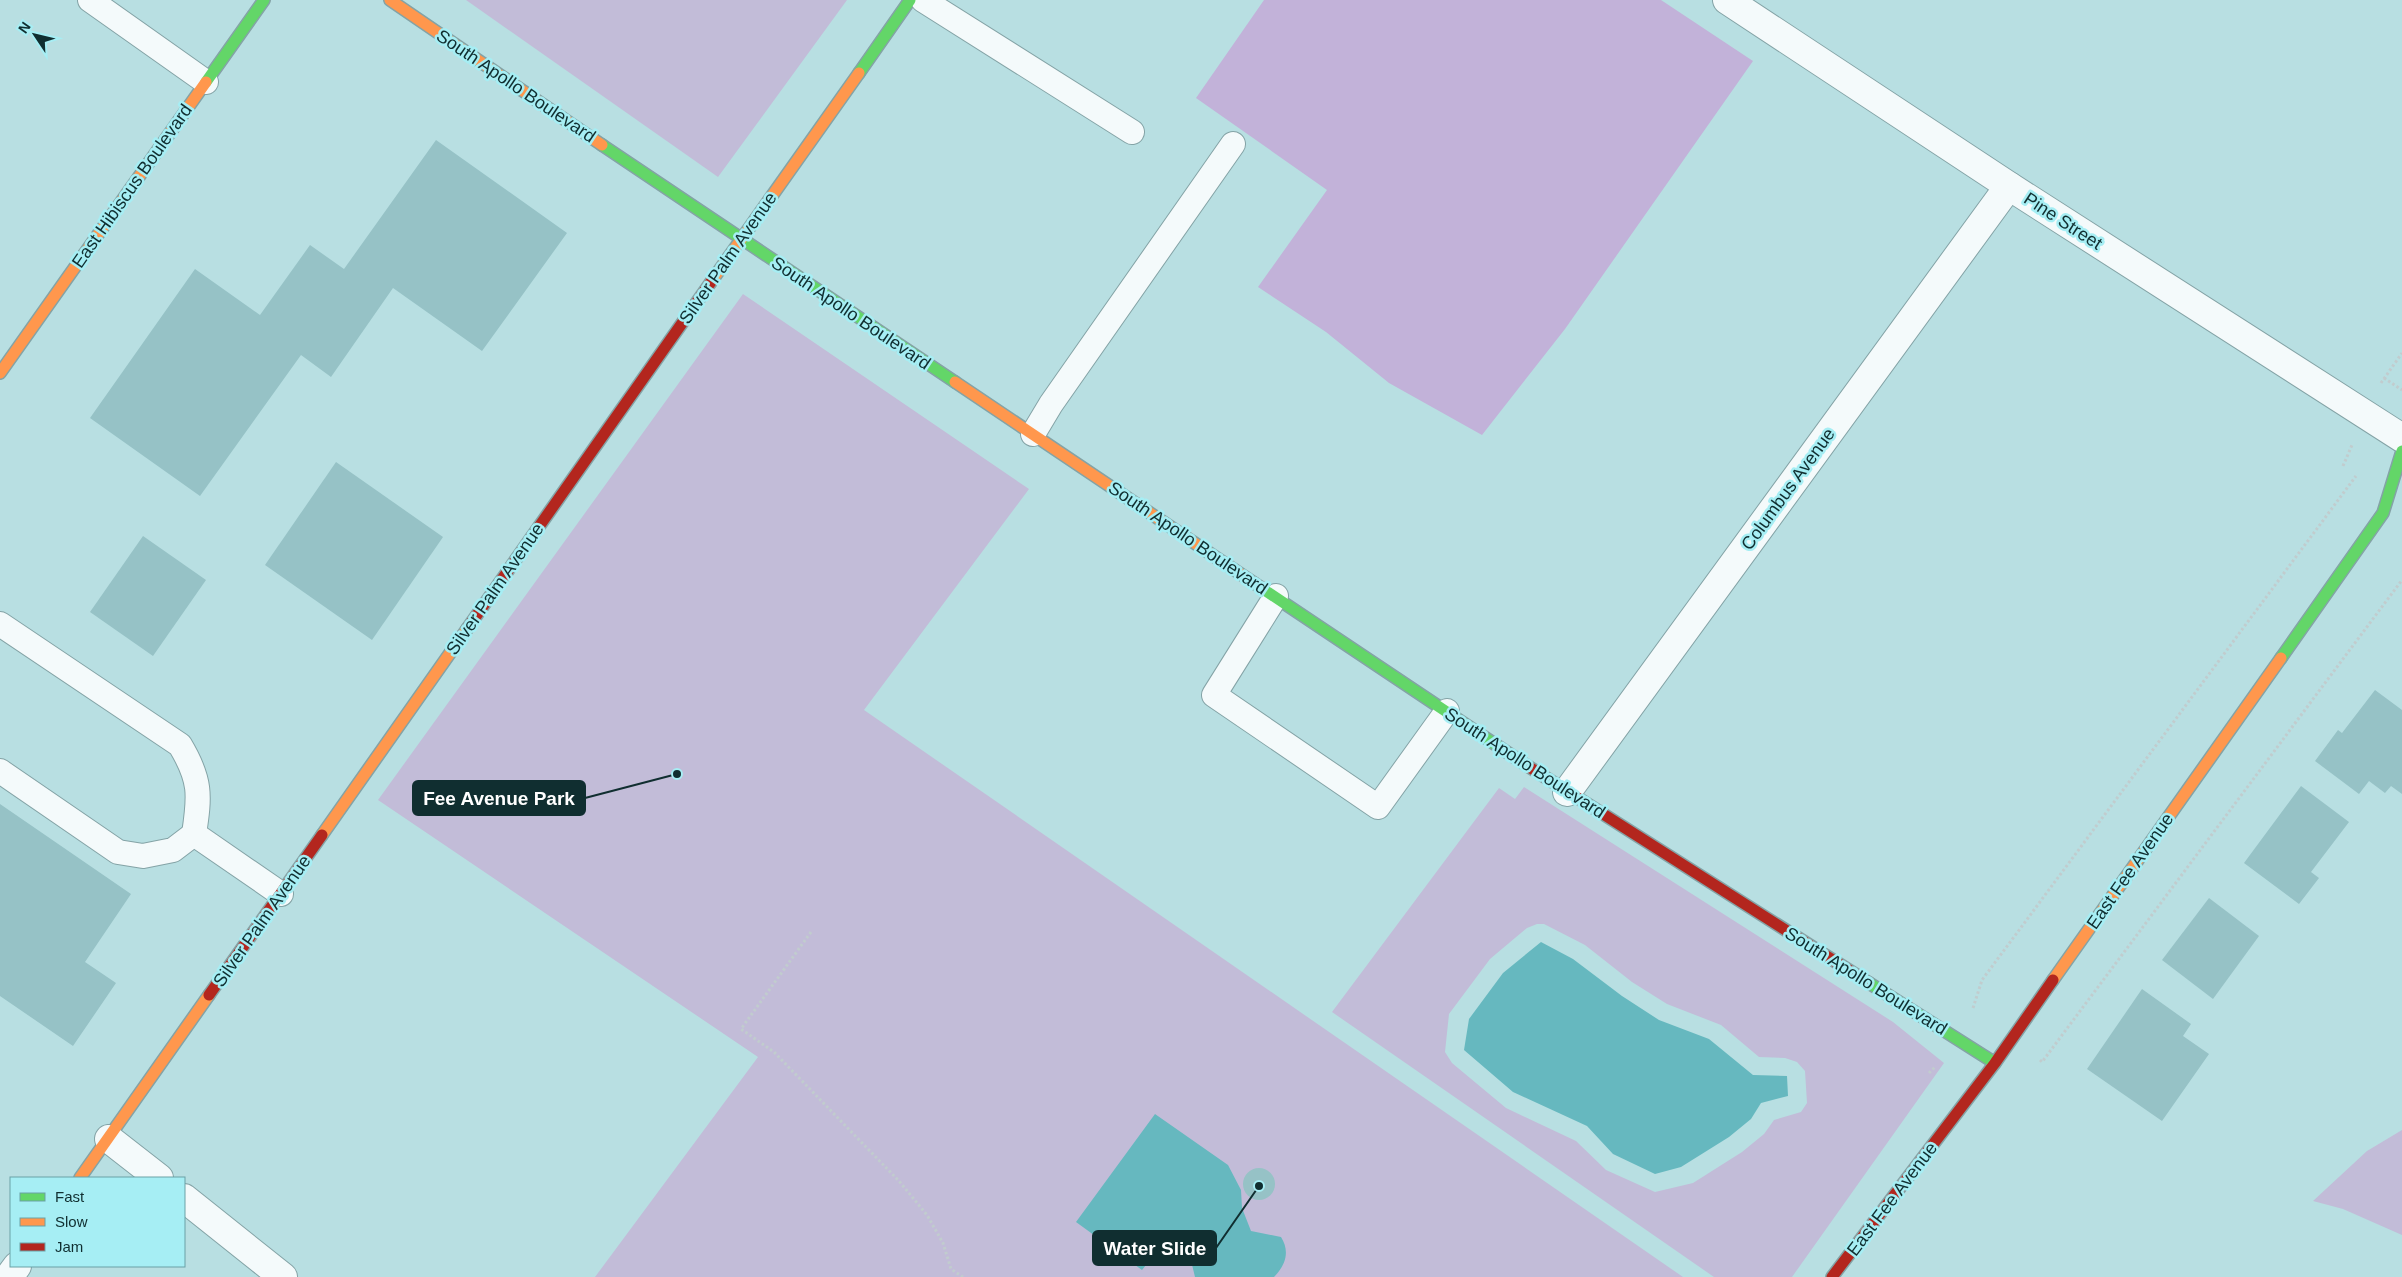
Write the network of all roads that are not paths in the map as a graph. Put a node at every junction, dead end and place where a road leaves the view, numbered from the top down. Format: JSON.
{"nodes":[{"id":1,"x":90,"y":0,"type":"edge"},
{"id":2,"x":264,"y":0,"type":"edge"},
{"id":3,"x":390,"y":0,"type":"edge"},
{"id":4,"x":910,"y":0,"type":"edge"},
{"id":5,"x":923,"y":0,"type":"edge"},
{"id":6,"x":1727,"y":0,"type":"edge"},
{"id":7,"x":206,"y":82,"type":"junction"},
{"id":8,"x":1132,"y":132,"type":"dead end"},
{"id":9,"x":1233,"y":144,"type":"dead end"},
{"id":10,"x":2009,"y":186,"type":"junction"},
{"id":11,"x":741,"y":239,"type":"junction"},
{"id":12,"x":2,"y":368,"type":"edge"},
{"id":13,"x":1033,"y":434,"type":"junction"},
{"id":14,"x":2402,"y":438,"type":"edge"},
{"id":15,"x":2402,"y":451,"type":"edge"},
{"id":16,"x":1276,"y":596,"type":"junction"},
{"id":17,"x":0,"y":624,"type":"edge"},
{"id":18,"x":1447,"y":712,"type":"junction"},
{"id":19,"x":0,"y":771,"type":"edge"},
{"id":20,"x":1567,"y":792,"type":"junction"},
{"id":21,"x":194,"y":834,"type":"junction"},
{"id":22,"x":281,"y":894,"type":"junction"},
{"id":23,"x":1995,"y":1063,"type":"junction"},
{"id":24,"x":109,"y":1139,"type":"junction"},
{"id":25,"x":81,"y":1177,"type":"edge"},
{"id":26,"x":158,"y":1177,"type":"edge"},
{"id":27,"x":185,"y":1199,"type":"edge"},
{"id":28,"x":283,"y":1277,"type":"edge"},
{"id":29,"x":1832,"y":1277,"type":"edge"}],
"edges":[{"from":1,"to":7,"type":"lane"},
{"from":2,"to":7,"type":"street","name":"East Hibiscus Boulevard"},
{"from":3,"to":11,"type":"street","name":"South Apollo Boulevard"},
{"from":4,"to":11,"type":"street","name":"Silver Palm Avenue"},
{"from":5,"to":8,"type":"lane"},
{"from":6,"to":10,"type":"street","name":"Pine Street"},
{"from":7,"to":12,"type":"street","name":"East Hibiscus Boulevard"},
{"from":9,"to":13,"type":"lane"},
{"from":10,"to":14,"type":"street","name":"Pine Street"},
{"from":10,"to":20,"type":"street","name":"Columbus Avenue"},
{"from":11,"to":13,"type":"street","name":"South Apollo Boulevard"},
{"from":11,"to":22,"type":"street","name":"Silver Palm Avenue"},
{"from":13,"to":16,"type":"street","name":"South Apollo Boulevard"},
{"from":15,"to":23,"type":"street","name":"East Fee Avenue"},
{"from":16,"to":18,"type":"street","name":"South Apollo Boulevard"},
{"from":16,"to":18,"type":"lane"},
{"from":17,"to":21,"type":"lane"},
{"from":18,"to":20,"type":"street","name":"South Apollo Boulevard"},
{"from":19,"to":21,"type":"lane"},
{"from":20,"to":23,"type":"street","name":"South Apollo Boulevard"},
{"from":21,"to":22,"type":"lane"},
{"from":22,"to":24,"type":"street","name":"Silver Palm Avenue"},
{"from":23,"to":29,"type":"street","name":"East Fee Avenue"},
{"from":24,"to":25,"type":"street","name":"Silver Palm Avenue"},
{"from":24,"to":26,"type":"street"},
{"from":27,"to":28,"type":"street"}]}
